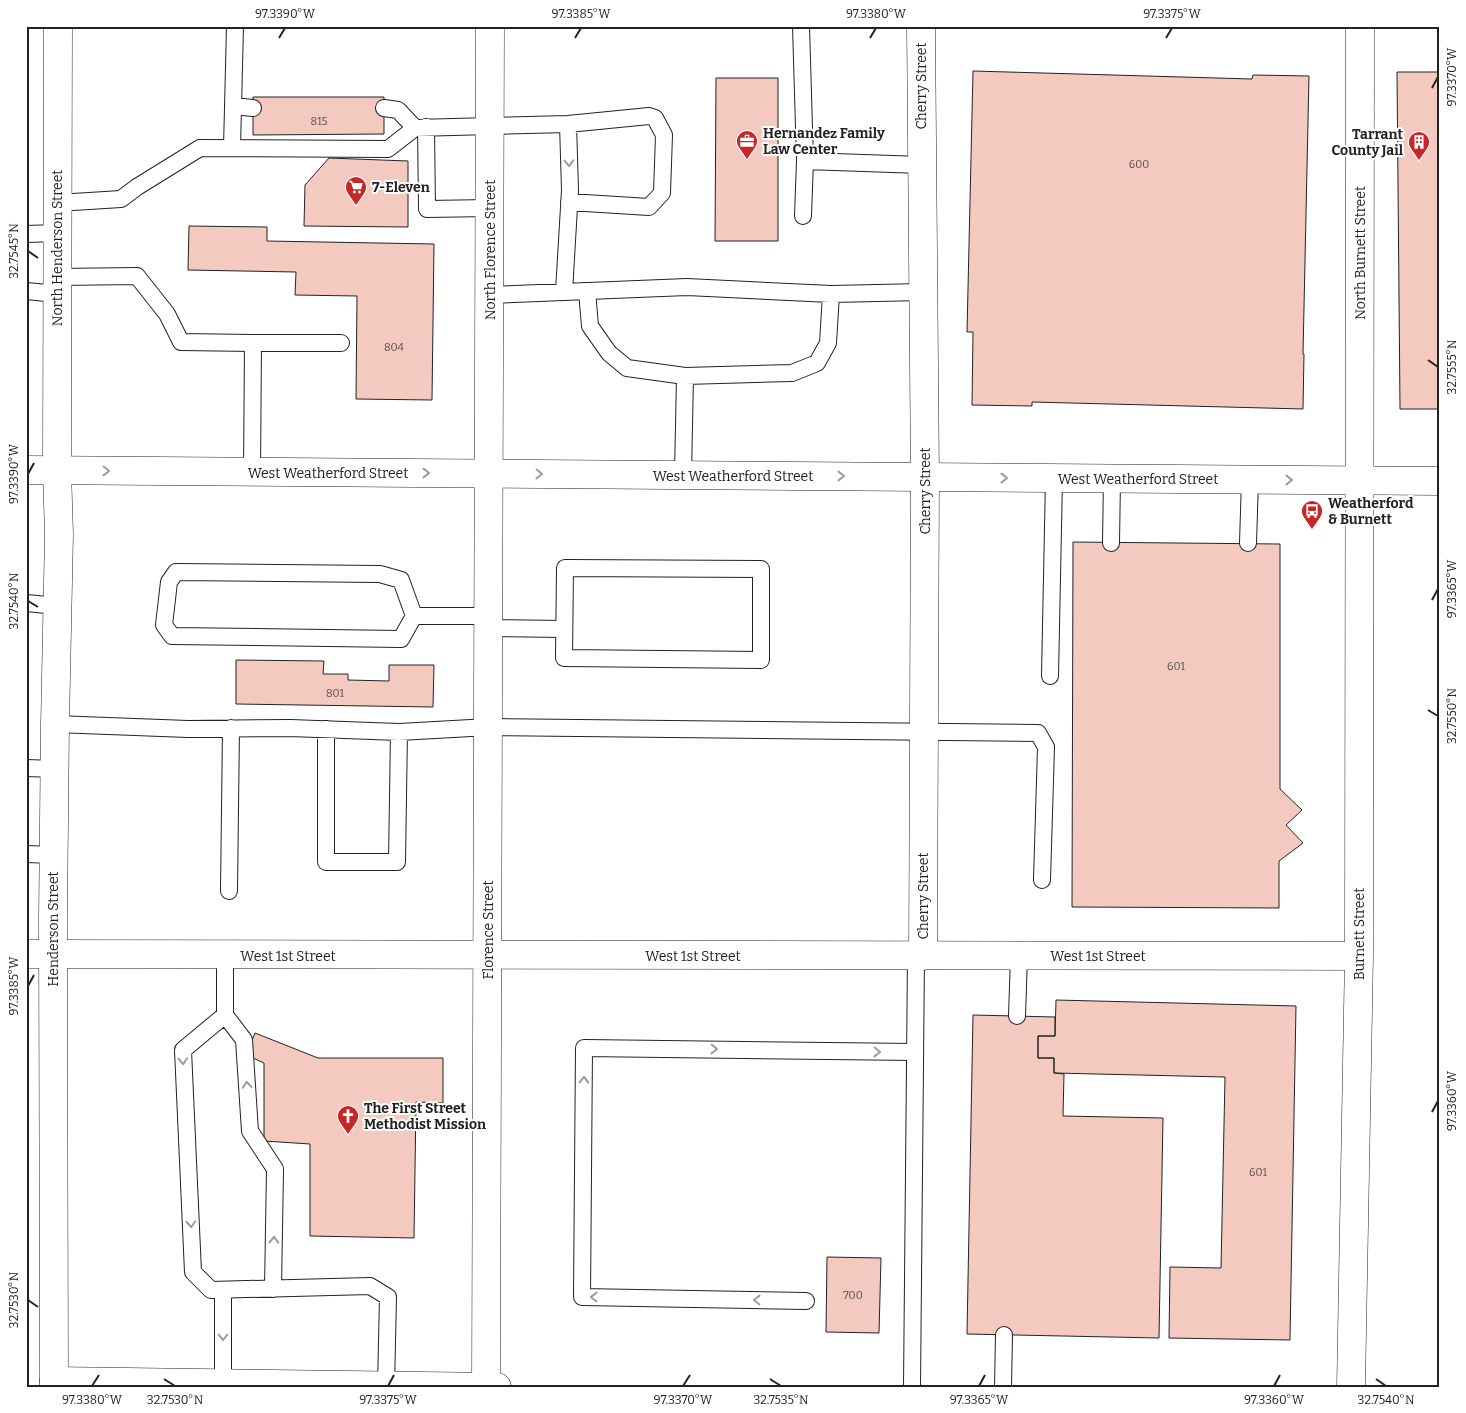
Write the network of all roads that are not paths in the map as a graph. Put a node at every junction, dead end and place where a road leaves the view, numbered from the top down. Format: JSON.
{"nodes":[{"id":1,"x":58,"y":26,"type":"edge"},
{"id":2,"x":234,"y":26,"type":"edge"},
{"id":3,"x":490,"y":26,"type":"edge"},
{"id":4,"x":802,"y":26,"type":"edge"},
{"id":5,"x":921,"y":26,"type":"edge"},
{"id":6,"x":1360,"y":26,"type":"edge"},
{"id":7,"x":233,"y":106,"type":"junction"},
{"id":8,"x":253,"y":108,"type":"dead end"},
{"id":9,"x":384,"y":108,"type":"dead end"},
{"id":10,"x":568,"y":124,"type":"junction"},
{"id":11,"x":490,"y":126,"type":"junction"},
{"id":12,"x":421,"y":128,"type":"junction"},
{"id":13,"x":232,"y":148,"type":"junction"},
{"id":14,"x":805,"y":161,"type":"junction"},
{"id":15,"x":922,"y":165,"type":"junction"},
{"id":16,"x":569,"y":202,"type":"junction"},
{"id":17,"x":57,"y":203,"type":"junction"},
{"id":18,"x":490,"y":208,"type":"junction"},
{"id":19,"x":803,"y":216,"type":"dead end"},
{"id":20,"x":57,"y":233,"type":"junction"},
{"id":21,"x":26,"y":234,"type":"edge"},
{"id":22,"x":57,"y":285,"type":"junction"},
{"id":23,"x":26,"y":291,"type":"edge"},
{"id":24,"x":587,"y":291,"type":"junction"},
{"id":25,"x":564,"y":292,"type":"junction"},
{"id":26,"x":923,"y":292,"type":"junction"},
{"id":27,"x":831,"y":294,"type":"junction"},
{"id":28,"x":490,"y":295,"type":"junction"},
{"id":29,"x":253,"y":343,"type":"junction"},
{"id":30,"x":341,"y":343,"type":"dead end"},
{"id":31,"x":685,"y":376,"type":"junction"},
{"id":32,"x":26,"y":470,"type":"edge"},
{"id":33,"x":57,"y":470,"type":"junction"},
{"id":34,"x":252,"y":472,"type":"junction"},
{"id":35,"x":490,"y":474,"type":"junction"},
{"id":36,"x":683,"y":475,"type":"junction"},
{"id":37,"x":925,"y":477,"type":"junction"},
{"id":38,"x":1054,"y":478,"type":"junction"},
{"id":39,"x":1112,"y":479,"type":"junction"},
{"id":40,"x":1250,"y":480,"type":"junction"},
{"id":41,"x":1360,"y":480,"type":"junction"},
{"id":42,"x":1440,"y":481,"type":"edge"},
{"id":43,"x":1111,"y":543,"type":"dead end"},
{"id":44,"x":1248,"y":543,"type":"dead end"},
{"id":45,"x":26,"y":604,"type":"edge"},
{"id":46,"x":57,"y":606,"type":"junction"},
{"id":47,"x":414,"y":616,"type":"junction"},
{"id":48,"x":489,"y":622,"type":"junction"},
{"id":49,"x":564,"y":629,"type":"junction"},
{"id":50,"x":1050,"y":676,"type":"dead end"},
{"id":51,"x":54,"y":724,"type":"junction"},
{"id":52,"x":489,"y":727,"type":"junction"},
{"id":53,"x":231,"y":728,"type":"junction"},
{"id":54,"x":326,"y":729,"type":"junction"},
{"id":55,"x":924,"y":731,"type":"junction"},
{"id":56,"x":399,"y":732,"type":"junction"},
{"id":57,"x":26,"y":768,"type":"edge"},
{"id":58,"x":55,"y":769,"type":"junction"},
{"id":59,"x":26,"y":854,"type":"edge"},
{"id":60,"x":54,"y":855,"type":"junction"},
{"id":61,"x":1042,"y":880,"type":"dead end"},
{"id":62,"x":229,"y":891,"type":"dead end"},
{"id":63,"x":26,"y":954,"type":"edge"},
{"id":64,"x":53,"y":954,"type":"junction"},
{"id":65,"x":225,"y":956,"type":"junction"},
{"id":66,"x":488,"y":956,"type":"junction"},
{"id":67,"x":920,"y":956,"type":"junction"},
{"id":68,"x":1019,"y":956,"type":"junction"},
{"id":69,"x":1359,"y":956,"type":"junction"},
{"id":70,"x":225,"y":1015,"type":"junction"},
{"id":71,"x":1017,"y":1016,"type":"dead end"},
{"id":72,"x":915,"y":1052,"type":"junction"},
{"id":73,"x":273,"y":1289,"type":"junction"},
{"id":74,"x":223,"y":1290,"type":"junction"},
{"id":75,"x":806,"y":1300,"type":"dead end"},
{"id":76,"x":1004,"y":1335,"type":"dead end"},
{"id":77,"x":54,"y":1384,"type":"edge"},
{"id":78,"x":166,"y":1385,"type":"edge"},
{"id":79,"x":223,"y":1385,"type":"edge"},
{"id":80,"x":311,"y":1386,"type":"edge"},
{"id":81,"x":392,"y":1386,"type":"edge"},
{"id":82,"x":486,"y":1387,"type":"edge"},
{"id":83,"x":497,"y":1387,"type":"edge"},
{"id":84,"x":912,"y":1387,"type":"edge"},
{"id":85,"x":1003,"y":1387,"type":"edge"},
{"id":86,"x":1350,"y":1387,"type":"edge"}],
"edges":[{"from":1,"to":17,"type":"street","name":"North Henderson Street"},
{"from":2,"to":7,"type":"lane"},
{"from":3,"to":11,"type":"street","name":"North Florence Street"},
{"from":4,"to":14,"type":"lane"},
{"from":5,"to":15,"type":"street","name":"Cherry Street"},
{"from":6,"to":41,"type":"street","name":"North Burnett Street"},
{"from":7,"to":8,"type":"lane"},
{"from":7,"to":13,"type":"lane"},
{"from":9,"to":12,"type":"lane"},
{"from":10,"to":11,"type":"lane"},
{"from":10,"to":16,"type":"lane","one_way":true},
{"from":10,"to":16,"type":"lane"},
{"from":11,"to":12,"type":"lane"},
{"from":11,"to":18,"type":"street","name":"North Florence Street"},
{"from":12,"to":13,"type":"lane"},
{"from":12,"to":18,"type":"lane"},
{"from":13,"to":17,"type":"lane"},
{"from":14,"to":15,"type":"lane"},
{"from":14,"to":19,"type":"lane"},
{"from":15,"to":26,"type":"street","name":"Cherry Street"},
{"from":16,"to":25,"type":"lane"},
{"from":17,"to":20,"type":"street","name":"North Henderson Street"},
{"from":18,"to":28,"type":"street","name":"North Florence Street"},
{"from":20,"to":21,"type":"lane"},
{"from":20,"to":22,"type":"street","name":"North Henderson Street"},
{"from":22,"to":23,"type":"lane"},
{"from":22,"to":29,"type":"lane"},
{"from":22,"to":33,"type":"street","name":"North Henderson Street"},
{"from":24,"to":25,"type":"lane"},
{"from":24,"to":27,"type":"lane"},
{"from":24,"to":31,"type":"lane"},
{"from":25,"to":28,"type":"lane"},
{"from":26,"to":27,"type":"lane"},
{"from":26,"to":37,"type":"street","name":"Cherry Street"},
{"from":27,"to":31,"type":"lane"},
{"from":28,"to":35,"type":"street","name":"North Florence Street"},
{"from":29,"to":30,"type":"lane"},
{"from":29,"to":34,"type":"lane"},
{"from":31,"to":36,"type":"lane"},
{"from":32,"to":33,"type":"street","name":"West Weatherford Street"},
{"from":33,"to":34,"type":"street","name":"West Weatherford Street","one_way":true},
{"from":33,"to":46,"type":"street","name":"Henderson Street"},
{"from":34,"to":35,"type":"street","name":"West Weatherford Street","one_way":true},
{"from":35,"to":36,"type":"street","name":"West Weatherford Street","one_way":true},
{"from":35,"to":48,"type":"street","name":"Florence Street"},
{"from":36,"to":37,"type":"street","name":"West Weatherford Street","one_way":true},
{"from":37,"to":38,"type":"street","name":"West Weatherford Street","one_way":true},
{"from":37,"to":55,"type":"street","name":"Cherry Street"},
{"from":38,"to":39,"type":"street","name":"West Weatherford Street"},
{"from":38,"to":50,"type":"lane"},
{"from":39,"to":40,"type":"street","name":"West Weatherford Street"},
{"from":39,"to":43,"type":"lane"},
{"from":40,"to":41,"type":"street","name":"West Weatherford Street","one_way":true},
{"from":40,"to":44,"type":"lane"},
{"from":41,"to":42,"type":"street","name":"West Weatherford Street"},
{"from":41,"to":69,"type":"street","name":"Burnett Street"},
{"from":45,"to":46,"type":"lane"},
{"from":46,"to":51,"type":"street","name":"Henderson Street"},
{"from":47,"to":47,"type":"lane"},
{"from":47,"to":48,"type":"lane"},
{"from":48,"to":49,"type":"lane"},
{"from":48,"to":52,"type":"street","name":"Florence Street"},
{"from":49,"to":49,"type":"lane"},
{"from":51,"to":53,"type":"lane"},
{"from":51,"to":58,"type":"street","name":"Henderson Street"},
{"from":52,"to":55,"type":"lane"},
{"from":52,"to":56,"type":"lane"},
{"from":52,"to":66,"type":"street","name":"Florence Street"},
{"from":53,"to":54,"type":"lane"},
{"from":53,"to":62,"type":"lane"},
{"from":54,"to":56,"type":"lane"},
{"from":54,"to":56,"type":"lane"},
{"from":55,"to":61,"type":"lane"},
{"from":55,"to":67,"type":"street","name":"Cherry Street"},
{"from":57,"to":58,"type":"lane"},
{"from":58,"to":60,"type":"street","name":"Henderson Street"},
{"from":59,"to":60,"type":"lane"},
{"from":60,"to":64,"type":"street","name":"Henderson Street"},
{"from":63,"to":64,"type":"street","name":"West 1st Street"},
{"from":64,"to":65,"type":"street","name":"West 1st Street"},
{"from":64,"to":77,"type":"street","name":"Henderson Street"},
{"from":65,"to":66,"type":"street","name":"West 1st Street"},
{"from":65,"to":70,"type":"lane"},
{"from":66,"to":67,"type":"street","name":"West 1st Street"},
{"from":66,"to":82,"type":"street","name":"Florence Street"},
{"from":67,"to":68,"type":"street","name":"West 1st Street"},
{"from":67,"to":72,"type":"lane"},
{"from":68,"to":69,"type":"street","name":"West 1st Street"},
{"from":68,"to":71,"type":"lane"},
{"from":69,"to":86,"type":"street","name":"Burnett Street"},
{"from":73,"to":70,"type":"lane","one_way":true},
{"from":70,"to":74,"type":"lane","one_way":true},
{"from":75,"to":72,"type":"lane","one_way":true},
{"from":72,"to":84,"type":"lane"},
{"from":73,"to":74,"type":"lane"},
{"from":73,"to":81,"type":"lane"},
{"from":74,"to":79,"type":"lane","one_way":true},
{"from":76,"to":85,"type":"lane"},
{"from":77,"to":78,"type":"street"},
{"from":78,"to":79,"type":"street"},
{"from":79,"to":80,"type":"street"},
{"from":80,"to":81,"type":"street"},
{"from":81,"to":82,"type":"street"},
{"from":82,"to":83,"type":"street"}]}
